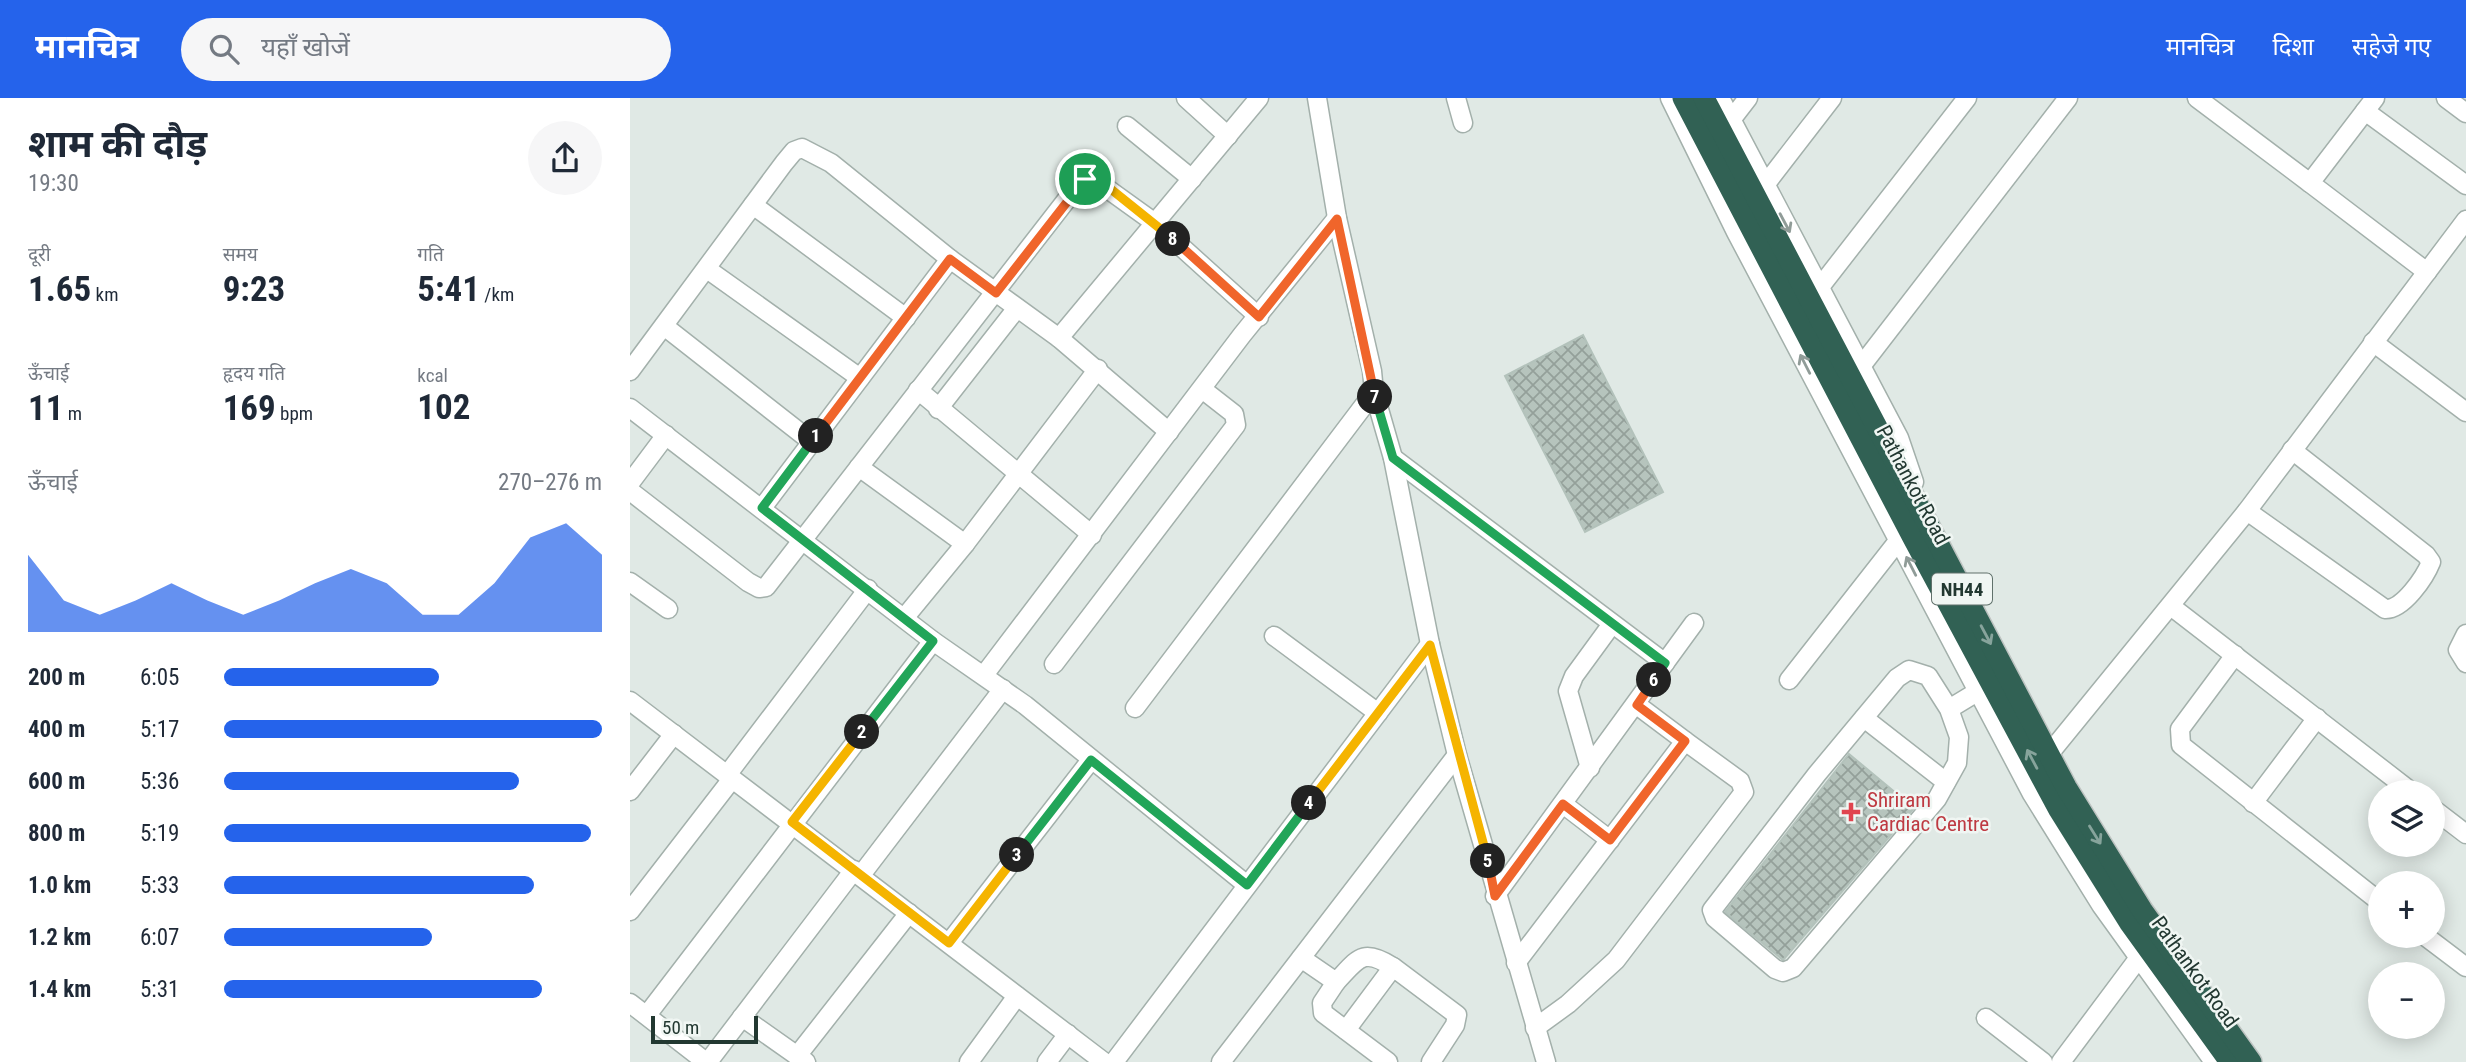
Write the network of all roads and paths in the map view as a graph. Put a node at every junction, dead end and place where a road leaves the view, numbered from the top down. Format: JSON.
{"nodes":[{"id":1,"x":1185,"y":98,"type":"edge"},
{"id":2,"x":1259,"y":98,"type":"edge"},
{"id":3,"x":1317,"y":98,"type":"edge"},
{"id":4,"x":1456,"y":98,"type":"edge"},
{"id":5,"x":1670,"y":98,"type":"edge"},
{"id":6,"x":1683,"y":98,"type":"edge"},
{"id":7,"x":1703,"y":98,"type":"edge"},
{"id":8,"x":1720,"y":98,"type":"edge"},
{"id":9,"x":1748,"y":98,"type":"edge"},
{"id":10,"x":1832,"y":98,"type":"edge"},
{"id":11,"x":1967,"y":98,"type":"edge"},
{"id":12,"x":2068,"y":98,"type":"edge"},
{"id":13,"x":2197,"y":98,"type":"edge"},
{"id":14,"x":2446,"y":98,"type":"edge"},
{"id":15,"x":2370,"y":105,"type":"edge"},
{"id":16,"x":2466,"y":113,"type":"edge"},
{"id":17,"x":1731,"y":120,"type":"junction"},
{"id":18,"x":1462,"y":123,"type":"dead end"},
{"id":19,"x":1127,"y":126,"type":"dead end"},
{"id":20,"x":1228,"y":136,"type":"junction"},
{"id":21,"x":1192,"y":179,"type":"junction"},
{"id":22,"x":2309,"y":183,"type":"junction"},
{"id":23,"x":1765,"y":185,"type":"junction"},
{"id":24,"x":2466,"y":185,"type":"edge"},
{"id":25,"x":753,"y":205,"type":"junction"},
{"id":26,"x":1337,"y":219,"type":"junction"},
{"id":27,"x":2466,"y":220,"type":"edge"},
{"id":28,"x":1155,"y":223,"type":"junction"},
{"id":29,"x":950,"y":259,"type":"junction"},
{"id":30,"x":707,"y":269,"type":"junction"},
{"id":31,"x":2427,"y":272,"type":"junction"},
{"id":32,"x":1820,"y":288,"type":"junction"},
{"id":33,"x":996,"y":293,"type":"junction"},
{"id":34,"x":1017,"y":308,"type":"junction"},
{"id":35,"x":1259,"y":317,"type":"junction"},
{"id":36,"x":906,"y":318,"type":"junction"},
{"id":37,"x":664,"y":326,"type":"junction"},
{"id":38,"x":1059,"y":338,"type":"junction"},
{"id":39,"x":2373,"y":342,"type":"junction"},
{"id":40,"x":1861,"y":365,"type":"junction"},
{"id":41,"x":1098,"y":369,"type":"junction"},
{"id":42,"x":630,"y":371,"type":"edge"},
{"id":43,"x":860,"y":378,"type":"junction"},
{"id":44,"x":1202,"y":389,"type":"junction"},
{"id":45,"x":918,"y":390,"type":"junction"},
{"id":46,"x":1374,"y":392,"type":"junction"},
{"id":47,"x":630,"y":408,"type":"edge"},
{"id":48,"x":938,"y":409,"type":"junction"},
{"id":49,"x":2466,"y":412,"type":"edge"},
{"id":50,"x":1169,"y":432,"type":"junction"},
{"id":51,"x":666,"y":435,"type":"junction"},
{"id":52,"x":812,"y":442,"type":"junction"},
{"id":53,"x":2292,"y":450,"type":"junction"},
{"id":54,"x":1393,"y":458,"type":"junction"},
{"id":55,"x":859,"y":467,"type":"junction"},
{"id":56,"x":1018,"y":475,"type":"junction"},
{"id":57,"x":630,"y":482,"type":"edge"},
{"id":58,"x":630,"y":491,"type":"edge"},
{"id":59,"x":762,"y":508,"type":"junction"},
{"id":60,"x":2247,"y":511,"type":"junction"},
{"id":61,"x":1931,"y":530,"type":"junction"},
{"id":62,"x":1092,"y":535,"type":"junction"},
{"id":63,"x":804,"y":540,"type":"junction"},
{"id":64,"x":1898,"y":541,"type":"junction"},
{"id":65,"x":965,"y":544,"type":"junction"},
{"id":66,"x":630,"y":582,"type":"edge"},
{"id":67,"x":868,"y":589,"type":"junction"},
{"id":68,"x":2172,"y":607,"type":"junction"},
{"id":69,"x":668,"y":609,"type":"dead end"},
{"id":70,"x":905,"y":617,"type":"junction"},
{"id":71,"x":1694,"y":623,"type":"dead end"},
{"id":72,"x":1612,"y":624,"type":"junction"},
{"id":73,"x":2466,"y":634,"type":"edge"},
{"id":74,"x":1274,"y":636,"type":"dead end"},
{"id":75,"x":933,"y":641,"type":"junction"},
{"id":76,"x":1430,"y":645,"type":"junction"},
{"id":77,"x":2235,"y":655,"type":"junction"},
{"id":78,"x":1665,"y":663,"type":"junction"},
{"id":79,"x":2466,"y":663,"type":"edge"},
{"id":80,"x":1054,"y":664,"type":"dead end"},
{"id":81,"x":984,"y":675,"type":"junction"},
{"id":82,"x":1789,"y":680,"type":"dead end"},
{"id":83,"x":1003,"y":689,"type":"junction"},
{"id":84,"x":1977,"y":692,"type":"junction"},
{"id":85,"x":630,"y":701,"type":"edge"},
{"id":86,"x":1637,"y":705,"type":"junction"},
{"id":87,"x":1135,"y":708,"type":"dead end"},
{"id":88,"x":1950,"y":709,"type":"junction"},
{"id":89,"x":1378,"y":713,"type":"junction"},
{"id":90,"x":1864,"y":718,"type":"junction"},
{"id":91,"x":2316,"y":718,"type":"junction"},
{"id":92,"x":674,"y":734,"type":"junction"},
{"id":93,"x":1685,"y":741,"type":"junction"},
{"id":94,"x":2049,"y":754,"type":"junction"},
{"id":95,"x":1457,"y":755,"type":"junction"},
{"id":96,"x":1091,"y":760,"type":"junction"},
{"id":97,"x":1590,"y":768,"type":"junction"},
{"id":98,"x":729,"y":777,"type":"junction"},
{"id":99,"x":2396,"y":780,"type":"edge"},
{"id":100,"x":1946,"y":782,"type":"junction"},
{"id":101,"x":630,"y":791,"type":"edge"},
{"id":102,"x":2253,"y":803,"type":"junction"},
{"id":103,"x":1563,"y":804,"type":"junction"},
{"id":104,"x":2445,"y":818,"type":"edge"},
{"id":105,"x":792,"y":822,"type":"junction"},
{"id":106,"x":2466,"y":834,"type":"edge"},
{"id":107,"x":1610,"y":840,"type":"junction"},
{"id":108,"x":857,"y":873,"type":"junction"},
{"id":109,"x":1247,"y":885,"type":"junction"},
{"id":110,"x":2368,"y":893,"type":"edge"},
{"id":111,"x":1495,"y":896,"type":"junction"},
{"id":112,"x":630,"y":911,"type":"edge"},
{"id":113,"x":909,"y":913,"type":"junction"},
{"id":114,"x":949,"y":943,"type":"junction"},
{"id":115,"x":2441,"y":948,"type":"edge"},
{"id":116,"x":1301,"y":958,"type":"junction"},
{"id":117,"x":2138,"y":959,"type":"junction"},
{"id":118,"x":1516,"y":963,"type":"junction"},
{"id":119,"x":1393,"y":967,"type":"junction"},
{"id":120,"x":2466,"y":967,"type":"edge"},
{"id":121,"x":1336,"y":982,"type":"junction"},
{"id":122,"x":1017,"y":996,"type":"junction"},
{"id":123,"x":635,"y":1008,"type":"edge"},
{"id":124,"x":742,"y":1017,"type":"junction"},
{"id":125,"x":1986,"y":1018,"type":"dead end"},
{"id":126,"x":1535,"y":1028,"type":"junction"},
{"id":127,"x":1346,"y":1030,"type":"junction"},
{"id":128,"x":1068,"y":1034,"type":"junction"},
{"id":129,"x":802,"y":1059,"type":"edge"},
{"id":130,"x":707,"y":1062,"type":"edge"},
{"id":131,"x":969,"y":1062,"type":"edge"},
{"id":132,"x":1047,"y":1062,"type":"edge"},
{"id":133,"x":1104,"y":1062,"type":"edge"},
{"id":134,"x":1114,"y":1062,"type":"edge"},
{"id":135,"x":1221,"y":1062,"type":"edge"},
{"id":136,"x":1388,"y":1062,"type":"edge"},
{"id":137,"x":1432,"y":1062,"type":"edge"},
{"id":138,"x":1546,"y":1062,"type":"edge"},
{"id":139,"x":2043,"y":1062,"type":"edge"},
{"id":140,"x":2061,"y":1062,"type":"edge"},
{"id":141,"x":2214,"y":1062,"type":"edge"},
{"id":142,"x":2230,"y":1062,"type":"edge"},
{"id":143,"x":2251,"y":1062,"type":"edge"}],
"edges":[{"from":1,"to":20,"type":"street"},
{"from":2,"to":20,"type":"street"},
{"from":3,"to":26,"type":"street"},
{"from":4,"to":18,"type":"street"},
{"from":64,"to":5,"type":"street","one_way":true},
{"from":142,"to":6,"type":"highway","name":"Pathankot Road","number":"NH44","one_way":true},
{"from":7,"to":61,"type":"highway","number":"NH44"},
{"from":8,"to":17,"type":"street"},
{"from":9,"to":17,"type":"street"},
{"from":10,"to":23,"type":"street"},
{"from":11,"to":32,"type":"street"},
{"from":12,"to":40,"type":"street"},
{"from":13,"to":22,"type":"street"},
{"from":14,"to":16,"type":"street"},
{"from":15,"to":22,"type":"street"},
{"from":15,"to":24,"type":"street"},
{"from":17,"to":23,"type":"street"},
{"from":19,"to":21,"type":"street"},
{"from":20,"to":21,"type":"street"},
{"from":21,"to":28,"type":"street"},
{"from":22,"to":31,"type":"street"},
{"from":23,"to":32,"type":"street","one_way":true},
{"from":25,"to":29,"type":"street"},
{"from":25,"to":30,"type":"street"},
{"from":25,"to":36,"type":"street"},
{"from":26,"to":35,"type":"street"},
{"from":26,"to":46,"type":"street"},
{"from":27,"to":31,"type":"street"},
{"from":28,"to":33,"type":"street"},
{"from":28,"to":35,"type":"street"},
{"from":28,"to":38,"type":"street"},
{"from":29,"to":33,"type":"street"},
{"from":29,"to":36,"type":"street"},
{"from":30,"to":37,"type":"street"},
{"from":30,"to":43,"type":"street"},
{"from":31,"to":39,"type":"street"},
{"from":32,"to":40,"type":"street"},
{"from":33,"to":34,"type":"street"},
{"from":33,"to":45,"type":"street"},
{"from":34,"to":38,"type":"street"},
{"from":34,"to":48,"type":"street"},
{"from":35,"to":44,"type":"street"},
{"from":36,"to":43,"type":"street"},
{"from":37,"to":42,"type":"street"},
{"from":37,"to":52,"type":"street"},
{"from":38,"to":41,"type":"street"},
{"from":39,"to":49,"type":"street"},
{"from":39,"to":53,"type":"street"},
{"from":40,"to":61,"type":"street"},
{"from":41,"to":50,"type":"street"},
{"from":41,"to":56,"type":"street"},
{"from":43,"to":52,"type":"street"},
{"from":44,"to":50,"type":"street"},
{"from":44,"to":80,"type":"street"},
{"from":45,"to":48,"type":"street"},
{"from":45,"to":55,"type":"street"},
{"from":46,"to":54,"type":"street"},
{"from":46,"to":87,"type":"street"},
{"from":47,"to":51,"type":"street"},
{"from":48,"to":56,"type":"street"},
{"from":50,"to":62,"type":"street"},
{"from":51,"to":57,"type":"street"},
{"from":51,"to":59,"type":"street"},
{"from":52,"to":59,"type":"street"},
{"from":53,"to":60,"type":"street"},
{"from":53,"to":60,"type":"street"},
{"from":54,"to":72,"type":"street"},
{"from":54,"to":76,"type":"street"},
{"from":55,"to":63,"type":"street"},
{"from":55,"to":65,"type":"street"},
{"from":56,"to":62,"type":"street"},
{"from":56,"to":65,"type":"street"},
{"from":58,"to":63,"type":"street"},
{"from":59,"to":63,"type":"street"},
{"from":60,"to":68,"type":"street"},
{"from":61,"to":94,"type":"highway","number":"NH44","one_way":true},
{"from":62,"to":81,"type":"street"},
{"from":63,"to":67,"type":"street"},
{"from":64,"to":82,"type":"street"},
{"from":84,"to":64,"type":"street","one_way":true},
{"from":65,"to":70,"type":"street"},
{"from":66,"to":69,"type":"street"},
{"from":67,"to":70,"type":"street"},
{"from":67,"to":98,"type":"street"},
{"from":68,"to":77,"type":"street"},
{"from":68,"to":94,"type":"street"},
{"from":70,"to":75,"type":"street"},
{"from":71,"to":78,"type":"street"},
{"from":72,"to":78,"type":"street"},
{"from":72,"to":97,"type":"street"},
{"from":73,"to":79,"type":"street"},
{"from":74,"to":89,"type":"street"},
{"from":75,"to":81,"type":"street"},
{"from":75,"to":105,"type":"street"},
{"from":76,"to":89,"type":"street"},
{"from":76,"to":95,"type":"street"},
{"from":77,"to":91,"type":"street"},
{"from":77,"to":102,"type":"street"},
{"from":78,"to":86,"type":"street"},
{"from":81,"to":83,"type":"street"},
{"from":83,"to":96,"type":"street"},
{"from":83,"to":108,"type":"street"},
{"from":84,"to":88,"type":"street"},
{"from":84,"to":117,"type":"street"},
{"from":85,"to":92,"type":"street"},
{"from":86,"to":93,"type":"street"},
{"from":86,"to":97,"type":"street"},
{"from":88,"to":90,"type":"street"},
{"from":88,"to":100,"type":"street"},
{"from":89,"to":109,"type":"street"},
{"from":90,"to":100,"type":"street"},
{"from":90,"to":100,"type":"street"},
{"from":91,"to":99,"type":"street"},
{"from":91,"to":102,"type":"street"},
{"from":92,"to":98,"type":"street"},
{"from":92,"to":101,"type":"street"},
{"from":93,"to":107,"type":"street"},
{"from":93,"to":126,"type":"street"},
{"from":94,"to":143,"type":"highway","number":"NH44","one_way":true},
{"from":95,"to":111,"type":"street"},
{"from":95,"to":116,"type":"street"},
{"from":96,"to":109,"type":"street"},
{"from":96,"to":114,"type":"street"},
{"from":97,"to":103,"type":"street"},
{"from":98,"to":105,"type":"street"},
{"from":98,"to":112,"type":"street"},
{"from":102,"to":110,"type":"street"},
{"from":103,"to":107,"type":"street"},
{"from":103,"to":111,"type":"street"},
{"from":104,"to":106,"type":"street"},
{"from":105,"to":108,"type":"street"},
{"from":105,"to":123,"type":"street"},
{"from":107,"to":118,"type":"street"},
{"from":108,"to":113,"type":"street"},
{"from":108,"to":124,"type":"street"},
{"from":109,"to":134,"type":"street"},
{"from":111,"to":118,"type":"street"},
{"from":113,"to":114,"type":"street"},
{"from":113,"to":129,"type":"street"},
{"from":114,"to":122,"type":"street"},
{"from":115,"to":120,"type":"street"},
{"from":116,"to":121,"type":"street"},
{"from":116,"to":135,"type":"street"},
{"from":117,"to":140,"type":"street"},
{"from":117,"to":141,"type":"street"},
{"from":118,"to":126,"type":"street"},
{"from":119,"to":121,"type":"street"},
{"from":119,"to":127,"type":"street"},
{"from":119,"to":137,"type":"street"},
{"from":121,"to":127,"type":"street"},
{"from":122,"to":128,"type":"street"},
{"from":122,"to":131,"type":"street"},
{"from":123,"to":130,"type":"street"},
{"from":124,"to":129,"type":"street"},
{"from":124,"to":130,"type":"street"},
{"from":125,"to":139,"type":"street"},
{"from":126,"to":138,"type":"street"},
{"from":127,"to":136,"type":"street"},
{"from":128,"to":132,"type":"street"},
{"from":128,"to":133,"type":"street"}]}
